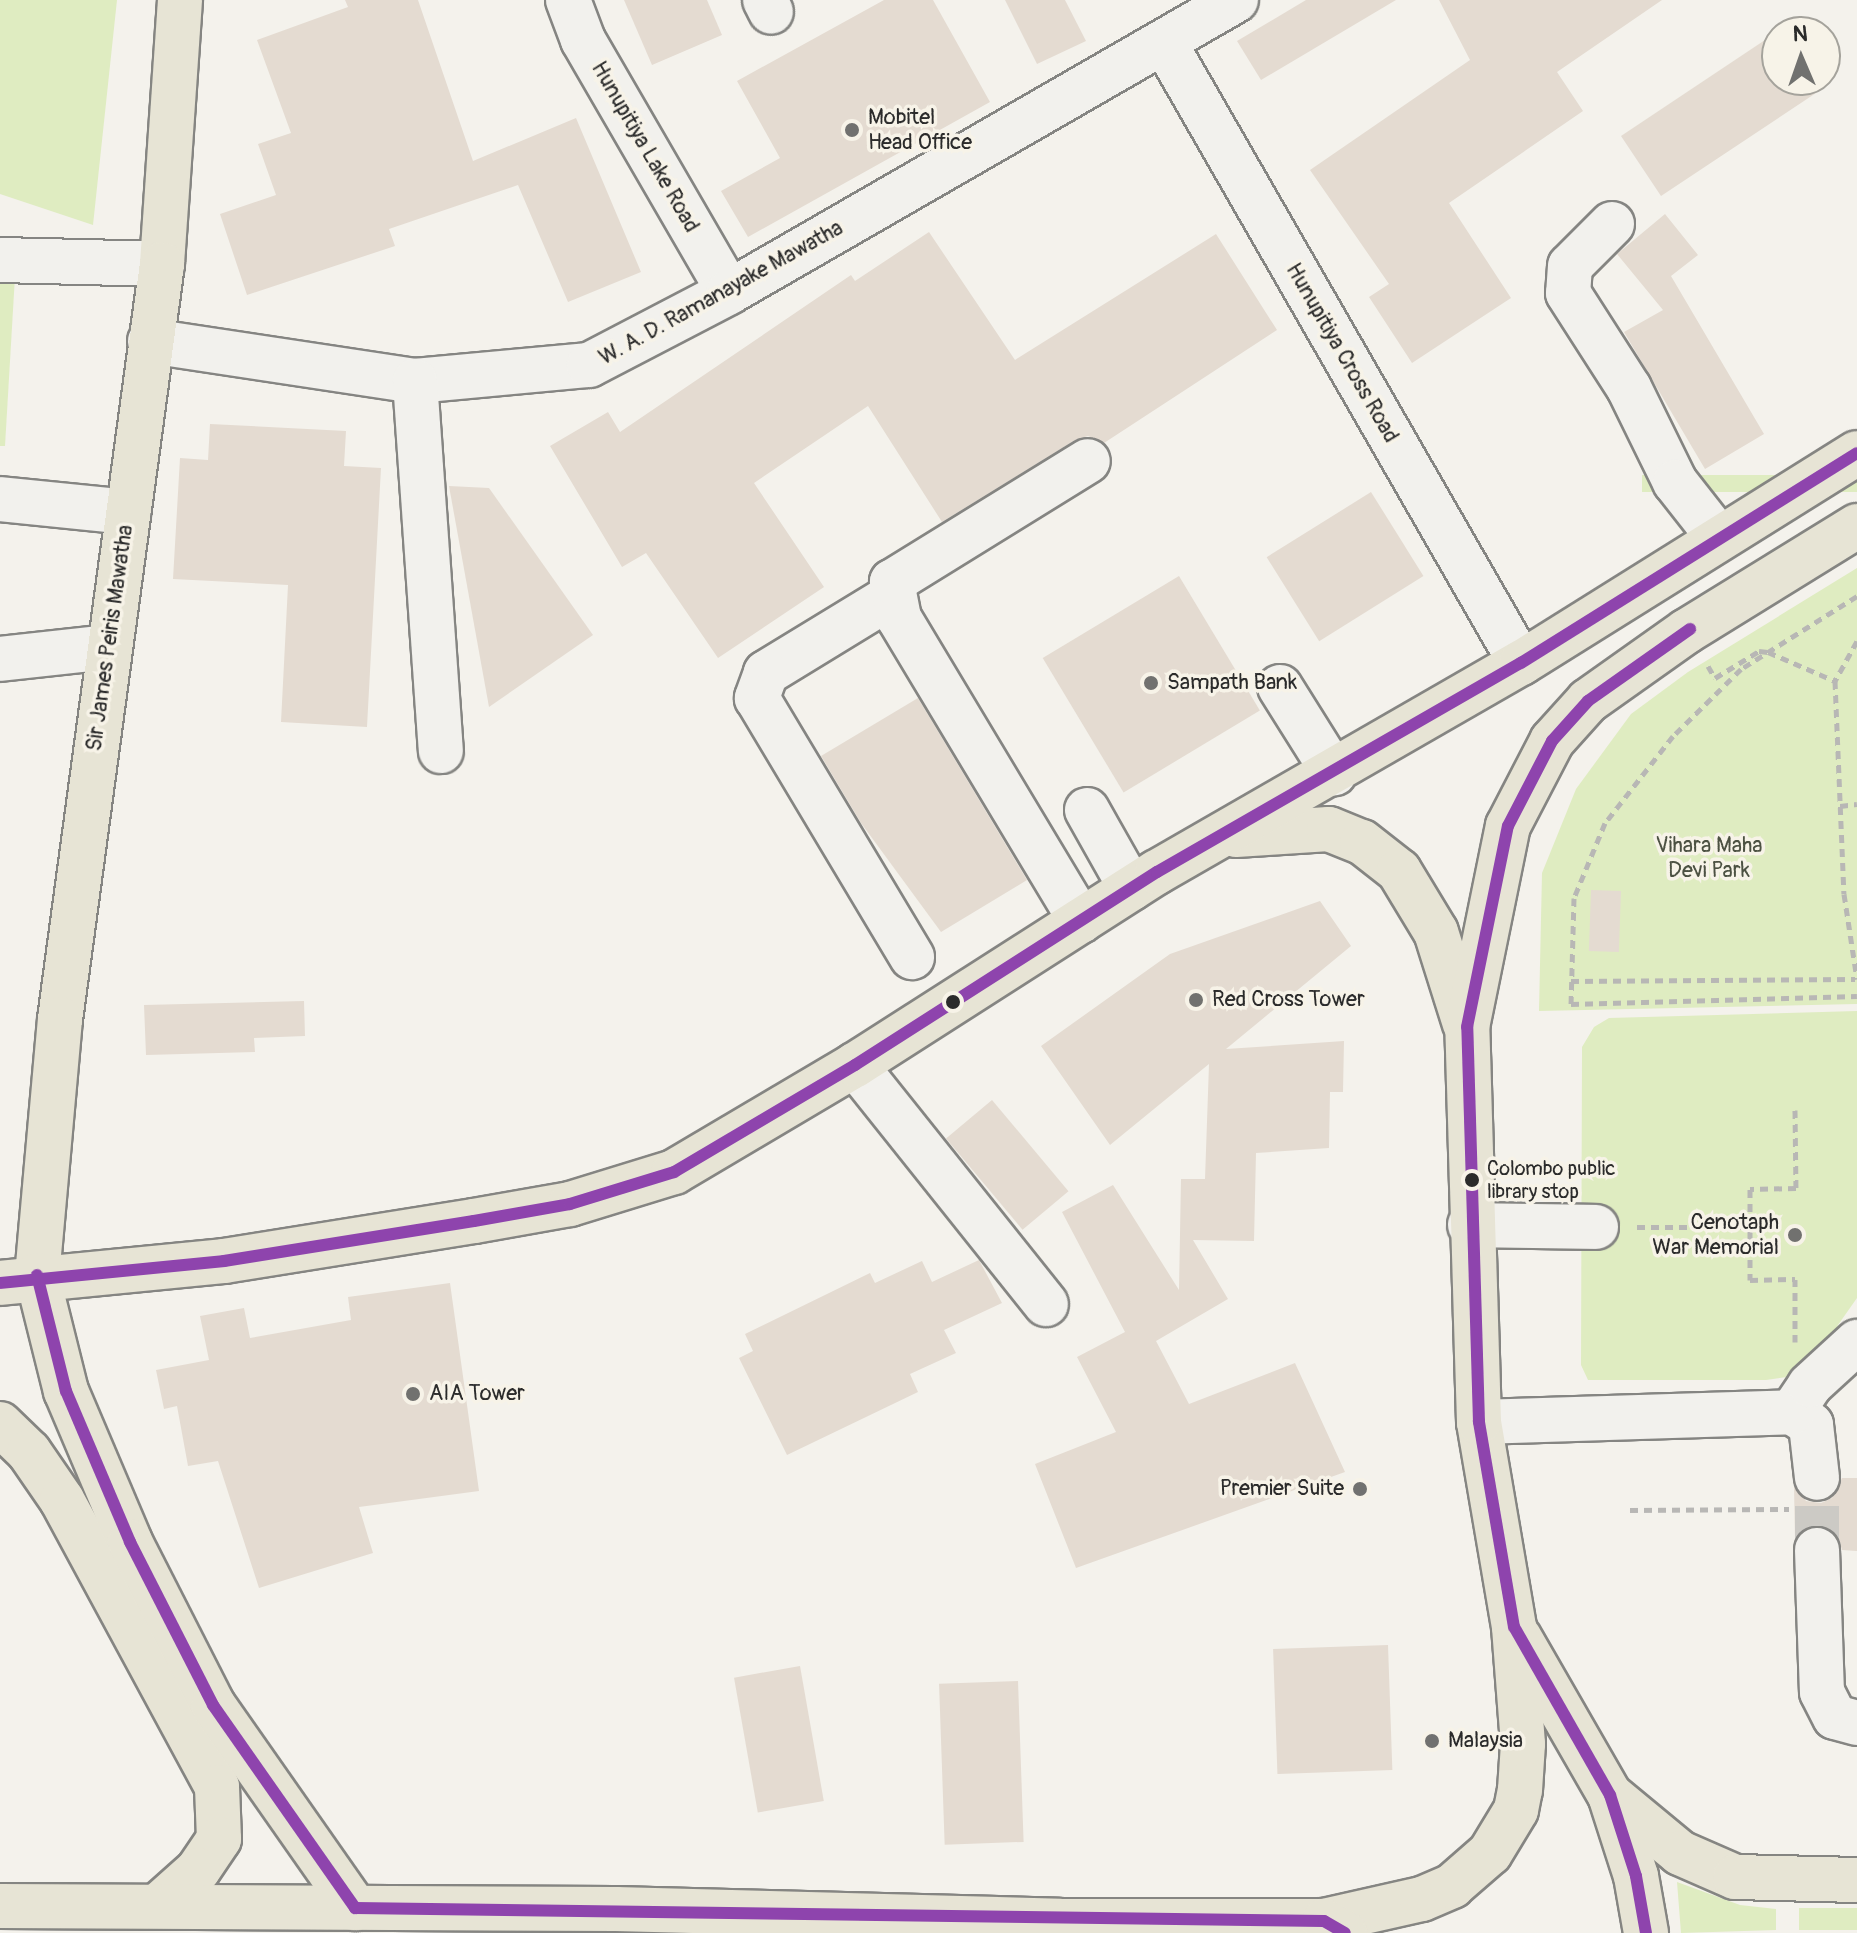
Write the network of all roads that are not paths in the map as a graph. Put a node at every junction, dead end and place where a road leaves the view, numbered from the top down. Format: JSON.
{"nodes":[{"id":1,"x":180,"y":0,"type":"edge"},
{"id":2,"x":568,"y":0,"type":"edge"},
{"id":3,"x":1236,"y":0,"type":"edge"},
{"id":4,"x":1164,"y":42,"type":"junction"},
{"id":5,"x":1612,"y":224,"type":"dead end"},
{"id":6,"x":0,"y":260,"type":"edge"},
{"id":7,"x":162,"y":264,"type":"junction"},
{"id":8,"x":729,"y":292,"type":"junction"},
{"id":9,"x":150,"y":341,"type":"junction"},
{"id":10,"x":415,"y":381,"type":"junction"},
{"id":11,"x":1857,"y":453,"type":"edge"},
{"id":12,"x":1088,"y":461,"type":"dead end"},
{"id":13,"x":0,"y":499,"type":"edge"},
{"id":14,"x":128,"y":512,"type":"junction"},
{"id":15,"x":1857,"y":526,"type":"edge"},
{"id":16,"x":1719,"y":538,"type":"junction"},
{"id":17,"x":892,"y":596,"type":"junction"},
{"id":18,"x":108,"y":647,"type":"junction"},
{"id":19,"x":0,"y":659,"type":"edge"},
{"id":20,"x":1521,"y":663,"type":"junction"},
{"id":21,"x":1280,"y":687,"type":"dead end"},
{"id":22,"x":441,"y":751,"type":"dead end"},
{"id":23,"x":1334,"y":773,"type":"junction"},
{"id":24,"x":1087,"y":810,"type":"dead end"},
{"id":25,"x":1226,"y":836,"type":"junction"},
{"id":26,"x":1131,"y":888,"type":"junction"},
{"id":27,"x":1081,"y":921,"type":"junction"},
{"id":28,"x":912,"y":957,"type":"dead end"},
{"id":29,"x":1467,"y":1027,"type":"junction"},
{"id":30,"x":855,"y":1065,"type":"junction"},
{"id":31,"x":1470,"y":1225,"type":"junction"},
{"id":32,"x":1596,"y":1227,"type":"road end"},
{"id":33,"x":19,"y":1279,"type":"edge"},
{"id":34,"x":1046,"y":1304,"type":"dead end"},
{"id":35,"x":1857,"y":1342,"type":"edge"},
{"id":36,"x":1792,"y":1412,"type":"junction"},
{"id":37,"x":1479,"y":1422,"type":"junction"},
{"id":38,"x":0,"y":1424,"type":"edge"},
{"id":39,"x":1806,"y":1494,"type":"tunnel mouth"},
{"id":40,"x":1817,"y":1550,"type":"tunnel mouth"},
{"id":41,"x":1514,"y":1627,"type":"junction"},
{"id":42,"x":1857,"y":1723,"type":"edge"},
{"id":43,"x":1610,"y":1795,"type":"junction"},
{"id":44,"x":1857,"y":1880,"type":"edge"},
{"id":45,"x":159,"y":1905,"type":"junction"},
{"id":46,"x":0,"y":1906,"type":"edge"},
{"id":47,"x":355,"y":1908,"type":"junction"},
{"id":48,"x":616,"y":1909,"type":"junction"},
{"id":49,"x":1060,"y":1927,"type":"edge"},
{"id":50,"x":1334,"y":1927,"type":"edge"},
{"id":51,"x":222,"y":1933,"type":"edge"},
{"id":52,"x":580,"y":1933,"type":"edge"},
{"id":53,"x":1646,"y":1933,"type":"edge"}],
"edges":[{"from":1,"to":7,"type":"main road","name":"Sir James Peiris Mawatha"},
{"from":2,"to":8,"type":"street","name":"Hunupitiya Lake Road"},
{"from":3,"to":4,"type":"street","name":"W. A. D. Ramanayake Mawatha"},
{"from":4,"to":8,"type":"street","name":"W. A. D. Ramanayake Mawatha"},
{"from":4,"to":20,"type":"street","name":"Hunupitiya Cross Road"},
{"from":5,"to":16,"type":"street"},
{"from":6,"to":7,"type":"street"},
{"from":7,"to":9,"type":"main road","name":"Sir James Peiris Mawatha"},
{"from":8,"to":10,"type":"street","name":"W. A. D. Ramanayake Mawatha"},
{"from":9,"to":10,"type":"street","name":"W. A. D. Ramanayake Mawatha"},
{"from":9,"to":14,"type":"main road","name":"Sir James Peiris Mawatha"},
{"from":10,"to":22,"type":"street"},
{"from":11,"to":16,"type":"main road"},
{"from":12,"to":17,"type":"street"},
{"from":13,"to":14,"type":"street"},
{"from":14,"to":18,"type":"main road","name":"Sir James Peiris Mawatha"},
{"from":15,"to":29,"type":"main road"},
{"from":16,"to":20,"type":"main road"},
{"from":17,"to":27,"type":"street"},
{"from":17,"to":28,"type":"street"},
{"from":18,"to":19,"type":"street"},
{"from":18,"to":33,"type":"main road","name":"Sir James Peiris Mawatha"},
{"from":20,"to":23,"type":"main road"},
{"from":21,"to":23,"type":"street"},
{"from":23,"to":25,"type":"main road"},
{"from":24,"to":26,"type":"street"},
{"from":25,"to":26,"type":"main road"},
{"from":25,"to":29,"type":"main road"},
{"from":26,"to":27,"type":"main road"},
{"from":27,"to":30,"type":"main road"},
{"from":29,"to":31,"type":"main road"},
{"from":30,"to":33,"type":"main road"},
{"from":30,"to":34,"type":"street"},
{"from":31,"to":32,"type":"street"},
{"from":31,"to":37,"type":"main road"},
{"from":33,"to":47,"type":"main road","name":"Sir James Peiris Mawatha"},
{"from":35,"to":36,"type":"street"},
{"from":36,"to":37,"type":"street"},
{"from":36,"to":39,"type":"street"},
{"from":37,"to":41,"type":"main road"},
{"from":38,"to":45,"type":"main road"},
{"from":40,"to":42,"type":"street"},
{"from":41,"to":43,"type":"main road"},
{"from":41,"to":50,"type":"main road"},
{"from":43,"to":44,"type":"main road"},
{"from":43,"to":53,"type":"main road"},
{"from":45,"to":46,"type":"main road"},
{"from":45,"to":47,"type":"main road"},
{"from":45,"to":51,"type":"main road"},
{"from":47,"to":48,"type":"main road"},
{"from":48,"to":49,"type":"main road"},
{"from":48,"to":52,"type":"main road"},
{"from":49,"to":50,"type":"main road"}]}
